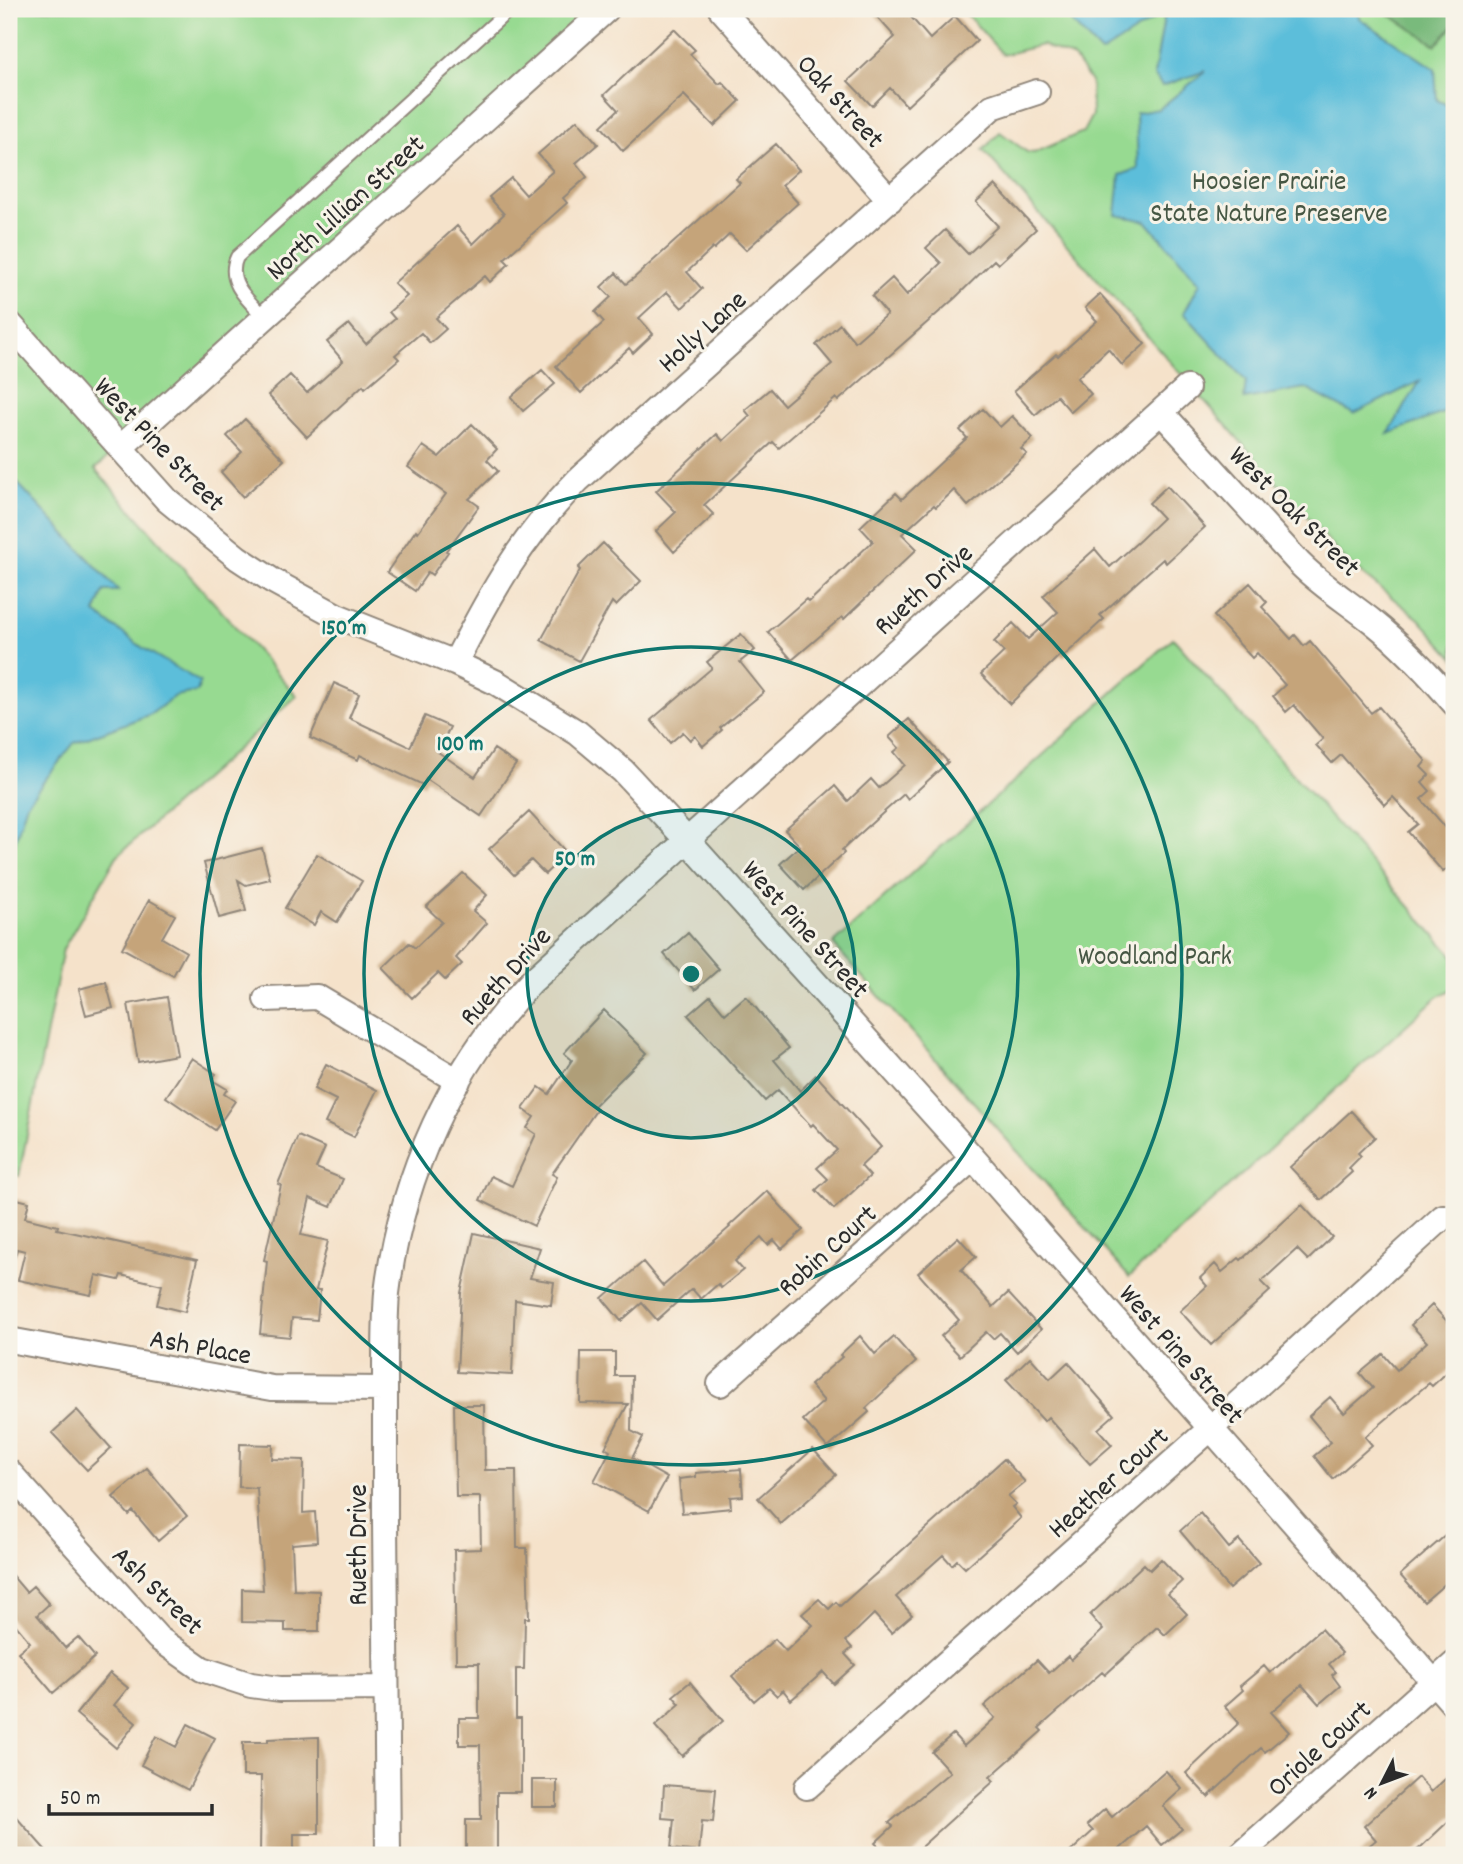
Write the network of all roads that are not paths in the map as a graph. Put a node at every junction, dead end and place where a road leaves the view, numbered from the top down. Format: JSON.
{"nodes":[{"id":1,"x":510,"y":9,"type":"edge"},
{"id":2,"x":607,"y":9,"type":"edge"},
{"id":3,"x":721,"y":9,"type":"edge"},
{"id":4,"x":1037,"y":92,"type":"dead end"},
{"id":5,"x":890,"y":200,"type":"junction"},
{"id":6,"x":265,"y":318,"type":"junction"},
{"id":7,"x":9,"y":323,"type":"edge"},
{"id":8,"x":1187,"y":388,"type":"dead end"},
{"id":9,"x":1161,"y":412,"type":"junction"},
{"id":10,"x":120,"y":448,"type":"junction"},
{"id":11,"x":456,"y":663,"type":"junction"},
{"id":12,"x":1454,"y":703,"type":"edge"},
{"id":13,"x":687,"y":839,"type":"junction"},
{"id":14,"x":266,"y":999,"type":"dead end"},
{"id":15,"x":458,"y":1081,"type":"junction"},
{"id":16,"x":973,"y":1158,"type":"junction"},
{"id":17,"x":1443,"y":1217,"type":"dead end"},
{"id":18,"x":9,"y":1340,"type":"edge"},
{"id":19,"x":720,"y":1384,"type":"dead end"},
{"id":20,"x":385,"y":1389,"type":"junction"},
{"id":21,"x":1210,"y":1429,"type":"junction"},
{"id":22,"x":9,"y":1472,"type":"edge"},
{"id":23,"x":1454,"y":1664,"type":"edge"},
{"id":24,"x":1435,"y":1683,"type":"junction"},
{"id":25,"x":386,"y":1688,"type":"junction"},
{"id":26,"x":1454,"y":1705,"type":"edge"},
{"id":27,"x":807,"y":1787,"type":"dead end"},
{"id":28,"x":388,"y":1855,"type":"edge"},
{"id":29,"x":1240,"y":1855,"type":"edge"}],
"edges":[{"from":1,"to":6,"type":"lane"},
{"from":2,"to":6,"type":"street","name":"North Lillian Street"},
{"from":3,"to":5,"type":"street","name":"Oak Street"},
{"from":4,"to":5,"type":"street","name":"Holly Lane"},
{"from":5,"to":11,"type":"street","name":"Holly Lane"},
{"from":6,"to":10,"type":"street","name":"North Lillian Street"},
{"from":7,"to":10,"type":"street","name":"West Pine Street"},
{"from":8,"to":9,"type":"street","name":"Rueth Drive"},
{"from":9,"to":12,"type":"street","name":"West Oak Street"},
{"from":9,"to":13,"type":"street","name":"Rueth Drive"},
{"from":10,"to":11,"type":"street","name":"West Pine Street"},
{"from":11,"to":13,"type":"street","name":"West Pine Street"},
{"from":13,"to":15,"type":"street","name":"Rueth Drive"},
{"from":13,"to":16,"type":"street","name":"West Pine Street"},
{"from":14,"to":15,"type":"street"},
{"from":15,"to":20,"type":"street","name":"Rueth Drive"},
{"from":16,"to":19,"type":"street","name":"Robin Court"},
{"from":16,"to":21,"type":"street","name":"West Pine Street"},
{"from":17,"to":21,"type":"street","name":"Heather Court"},
{"from":18,"to":20,"type":"street","name":"Ash Place"},
{"from":20,"to":25,"type":"street","name":"Rueth Drive"},
{"from":21,"to":24,"type":"street","name":"West Pine Street"},
{"from":21,"to":27,"type":"street","name":"Heather Court"},
{"from":22,"to":25,"type":"street","name":"Ash Street"},
{"from":23,"to":24,"type":"street","name":"Oriole Court"},
{"from":24,"to":26,"type":"street","name":"West Pine Street"},
{"from":24,"to":29,"type":"street","name":"Oriole Court"},
{"from":25,"to":28,"type":"street","name":"Rueth Drive"}]}
